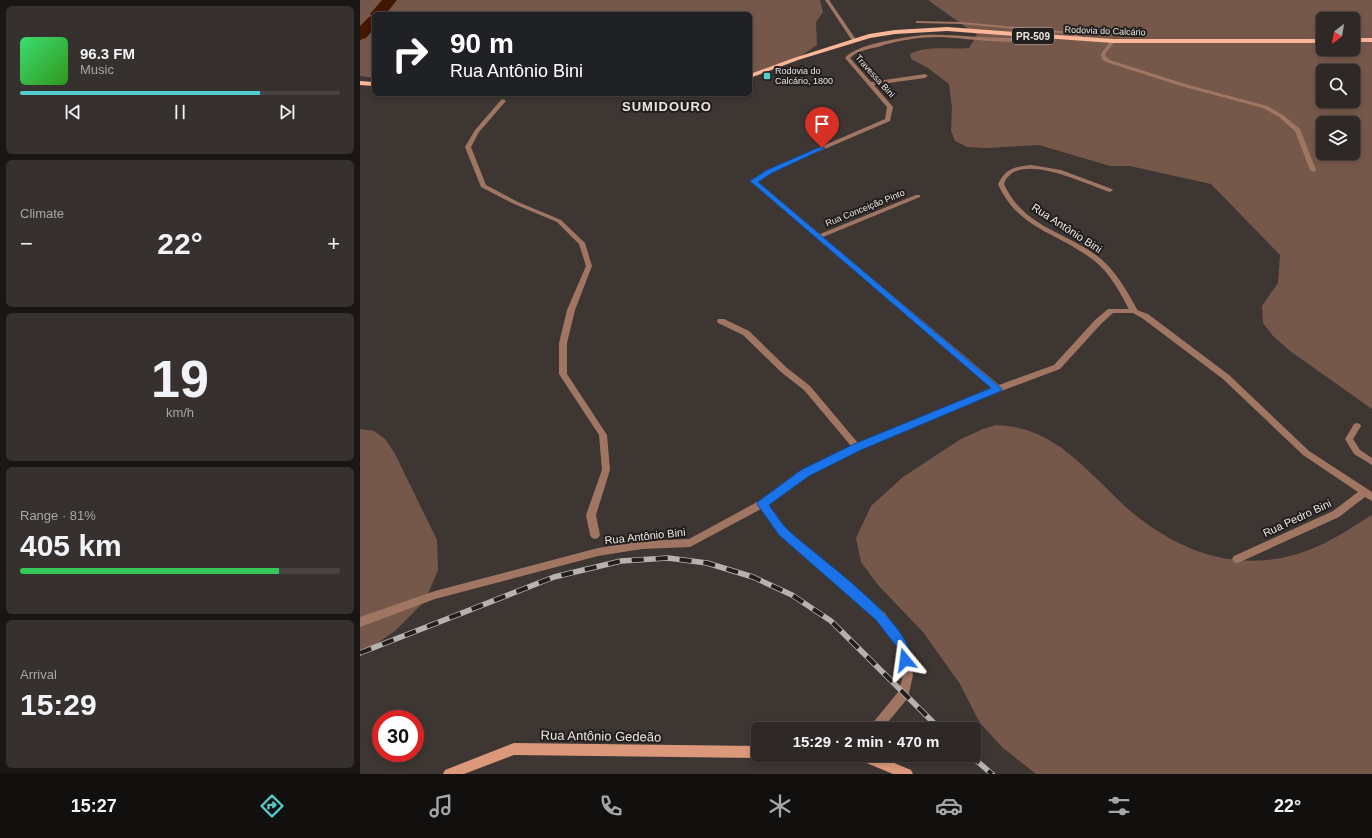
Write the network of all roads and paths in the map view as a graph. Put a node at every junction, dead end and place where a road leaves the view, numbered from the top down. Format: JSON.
{"nodes":[{"id":1,"x":829,"y":1,"type":"edge"},
{"id":2,"x":918,"y":22,"type":"dead end"},
{"id":3,"x":1036,"y":37,"type":"junction"},
{"id":4,"x":1087,"y":40,"type":"junction"},
{"id":5,"x":1360,"y":40,"type":"edge"},
{"id":6,"x":1372,"y":40,"type":"edge"},
{"id":7,"x":855,"y":41,"type":"junction"},
{"id":8,"x":1316,"y":41,"type":"edge"},
{"id":9,"x":1113,"y":42,"type":"junction"},
{"id":10,"x":752,"y":75,"type":"edge"},
{"id":11,"x":925,"y":76,"type":"dead end"},
{"id":12,"x":360,"y":83,"type":"edge"},
{"id":13,"x":372,"y":84,"type":"edge"},
{"id":14,"x":870,"y":84,"type":"junction"},
{"id":15,"x":503,"y":101,"type":"dead end"},
{"id":16,"x":1313,"y":170,"type":"dead end"},
{"id":17,"x":1110,"y":190,"type":"dead end"},
{"id":18,"x":918,"y":196,"type":"dead end"},
{"id":19,"x":818,"y":237,"type":"junction"},
{"id":20,"x":1134,"y":311,"type":"junction"},
{"id":21,"x":721,"y":321,"type":"dead end"},
{"id":22,"x":998,"y":389,"type":"junction"},
{"id":23,"x":1357,"y":426,"type":"dead end"},
{"id":24,"x":857,"y":447,"type":"junction"},
{"id":25,"x":1372,"y":462,"type":"edge"},
{"id":26,"x":1363,"y":493,"type":"junction"},
{"id":27,"x":1372,"y":497,"type":"edge"},
{"id":28,"x":762,"y":504,"type":"junction"},
{"id":29,"x":596,"y":535,"type":"dead end"},
{"id":30,"x":1237,"y":559,"type":"dead end"},
{"id":31,"x":360,"y":622,"type":"edge"},
{"id":32,"x":881,"y":722,"type":"edge"},
{"id":33,"x":751,"y":752,"type":"edge"},
{"id":34,"x":878,"y":762,"type":"edge"},
{"id":35,"x":449,"y":774,"type":"edge"},
{"id":36,"x":907,"y":774,"type":"edge"}],
"edges":[{"from":1,"to":7,"type":"street"},
{"from":2,"to":4,"type":"street"},
{"from":3,"to":4,"type":"main road","name":"Rodovia do Calcário","number":"PR-509"},
{"from":3,"to":7,"type":"main road","name":"Rodovia do Calcário","number":"PR-509"},
{"from":3,"to":14,"type":"street","name":"Travessa Bini"},
{"from":4,"to":9,"type":"main road","name":"Rodovia do Calcário","number":"PR-509"},
{"from":5,"to":6,"type":"main road"},
{"from":7,"to":10,"type":"main road","name":"Rodovia do Calcário","number":"PR-509"},
{"from":8,"to":9,"type":"main road","name":"Rodovia do Calcário","number":"PR-509"},
{"from":9,"to":16,"type":"street"},
{"from":11,"to":14,"type":"street"},
{"from":12,"to":13,"type":"main road"},
{"from":14,"to":19,"type":"street","name":"Travessa Bini"},
{"from":15,"to":29,"type":"street","name":"Rua Antônio Bini"},
{"from":17,"to":20,"type":"street","name":"Rua Antônio Bini"},
{"from":18,"to":19,"type":"street","name":"Rua Conceição Pinto"},
{"from":19,"to":22,"type":"street","name":"Travessa Bini"},
{"from":20,"to":22,"type":"street","name":"Rua Antônio Bini"},
{"from":20,"to":26,"type":"street","name":"Rua Antônio Bini"},
{"from":21,"to":24,"type":"street"},
{"from":22,"to":24,"type":"street","name":"Rua Antônio Bini"},
{"from":23,"to":25,"type":"street"},
{"from":24,"to":28,"type":"street","name":"Rua Antônio Bini"},
{"from":26,"to":27,"type":"street","name":"Rua Antônio Bini"},
{"from":26,"to":30,"type":"street","name":"Rua Pedro Bini"},
{"from":28,"to":31,"type":"street","name":"Rua Antônio Bini"},
{"from":28,"to":32,"type":"street"},
{"from":33,"to":35,"type":"street","name":"Rua Antônio Gedeão"},
{"from":34,"to":36,"type":"street"}]}
